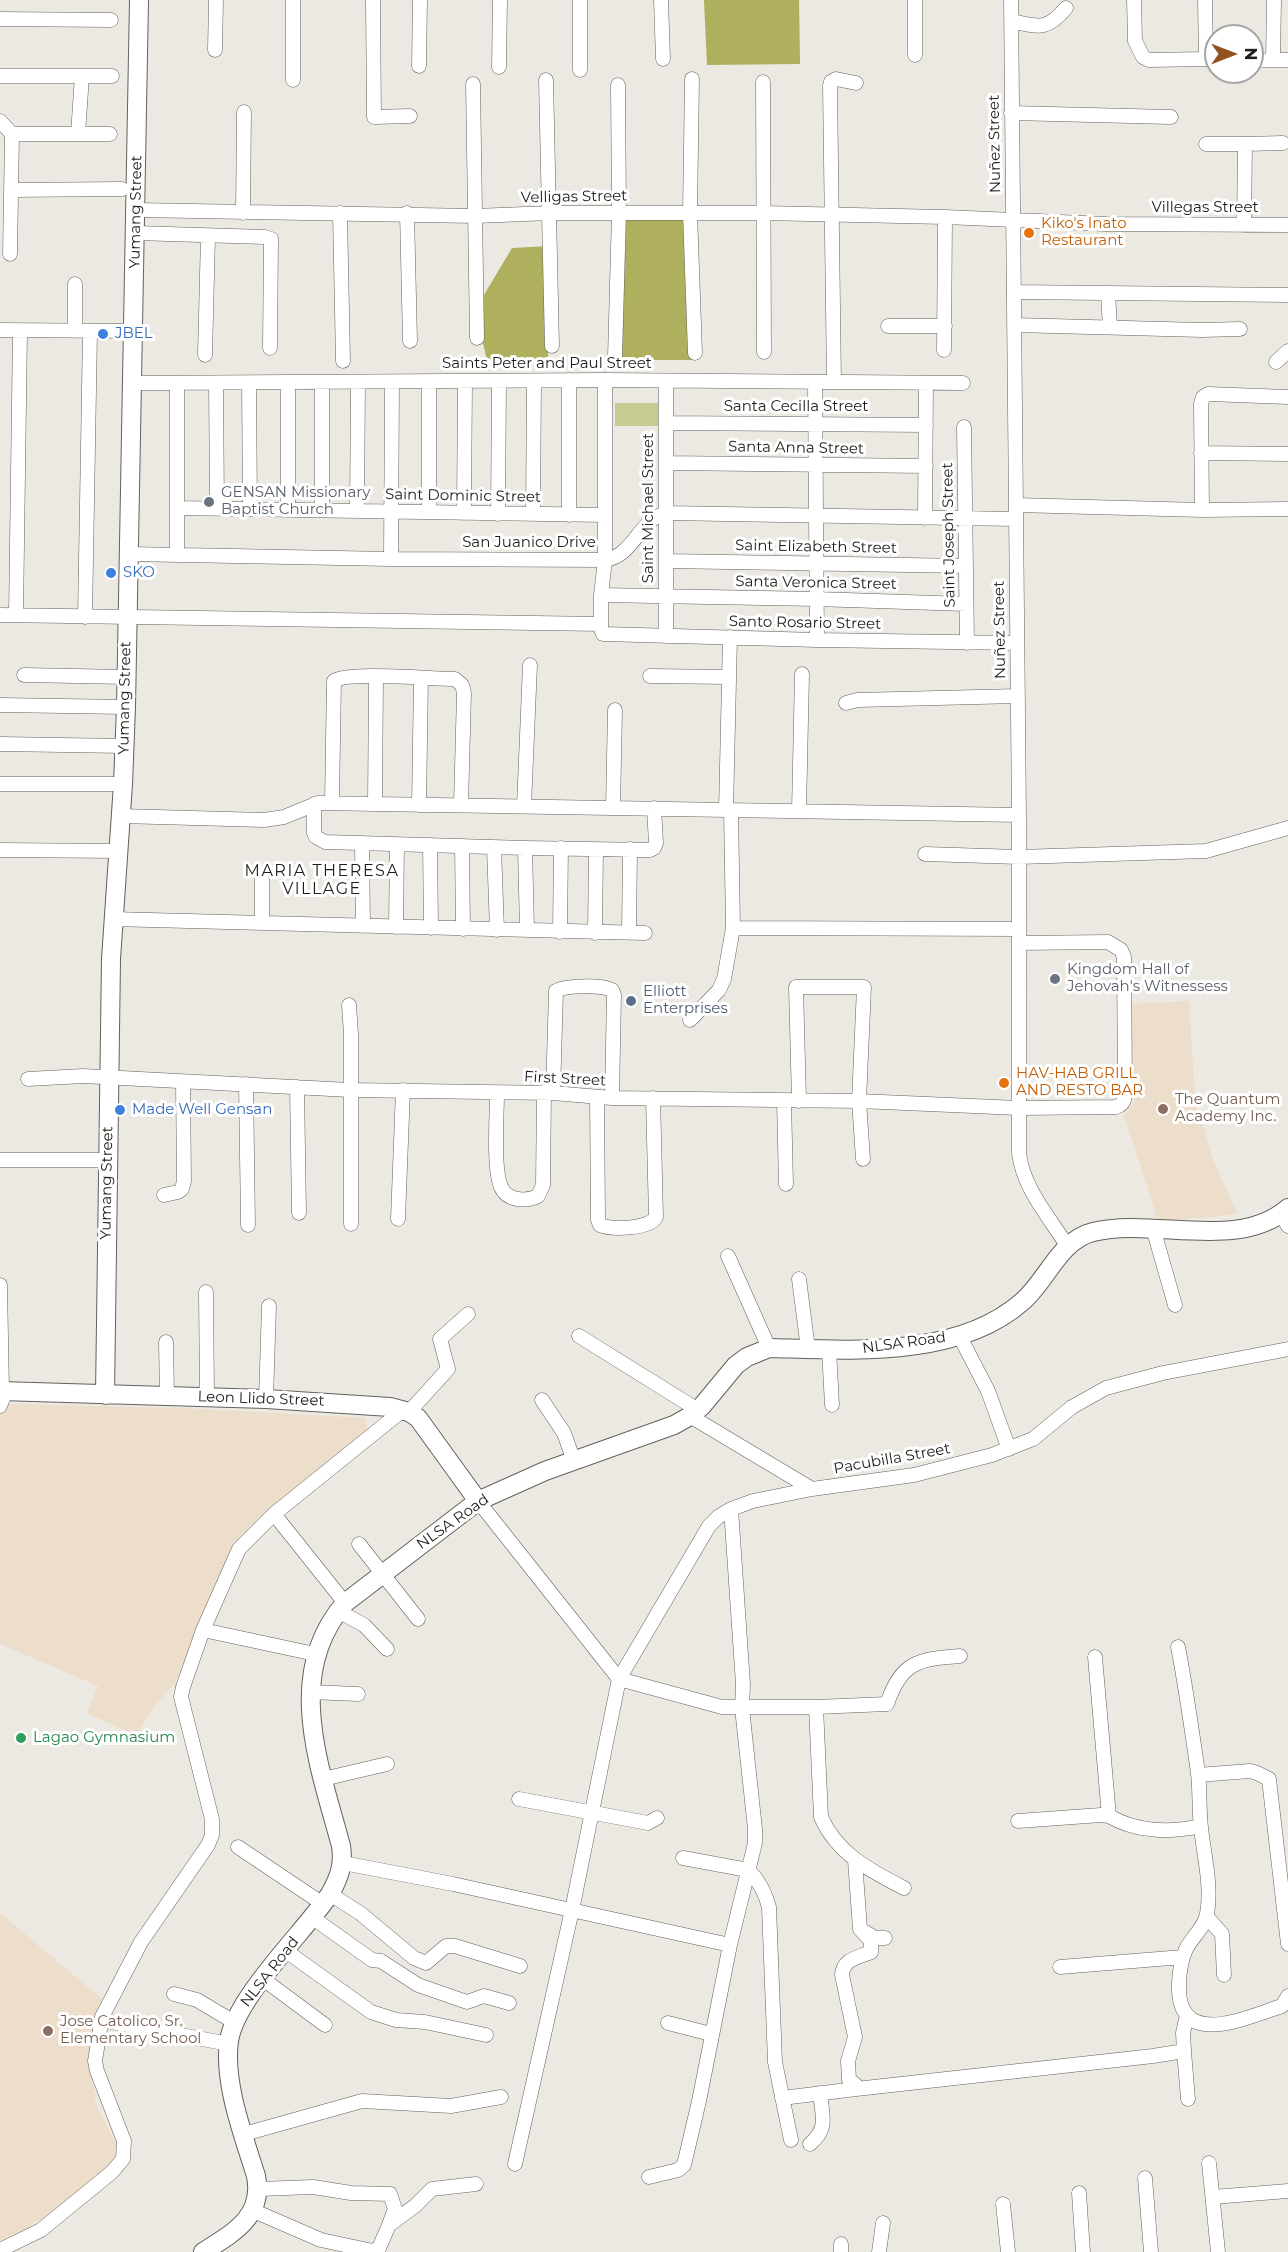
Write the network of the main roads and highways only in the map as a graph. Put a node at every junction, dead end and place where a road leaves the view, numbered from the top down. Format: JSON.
{"nodes":[{"id":1,"x":139,"y":0,"type":"edge"},
{"id":2,"x":1286,"y":1216,"type":"edge"},
{"id":3,"x":2,"y":1395,"type":"edge"},
{"id":4,"x":105,"y":1395,"type":"junction"},
{"id":5,"x":478,"y":1501,"type":"junction"},
{"id":6,"x":203,"y":2252,"type":"edge"}],
"edges":[{"from":1,"to":4,"type":"main road","name":"Yumang Street"},
{"from":2,"to":5,"type":"main road","name":"NLSA Road"},
{"from":3,"to":4,"type":"main road","name":"Leon Llido Street"},
{"from":4,"to":5,"type":"main road","name":"Leon Llido Street"},
{"from":5,"to":6,"type":"main road","name":"NLSA Road"}]}
